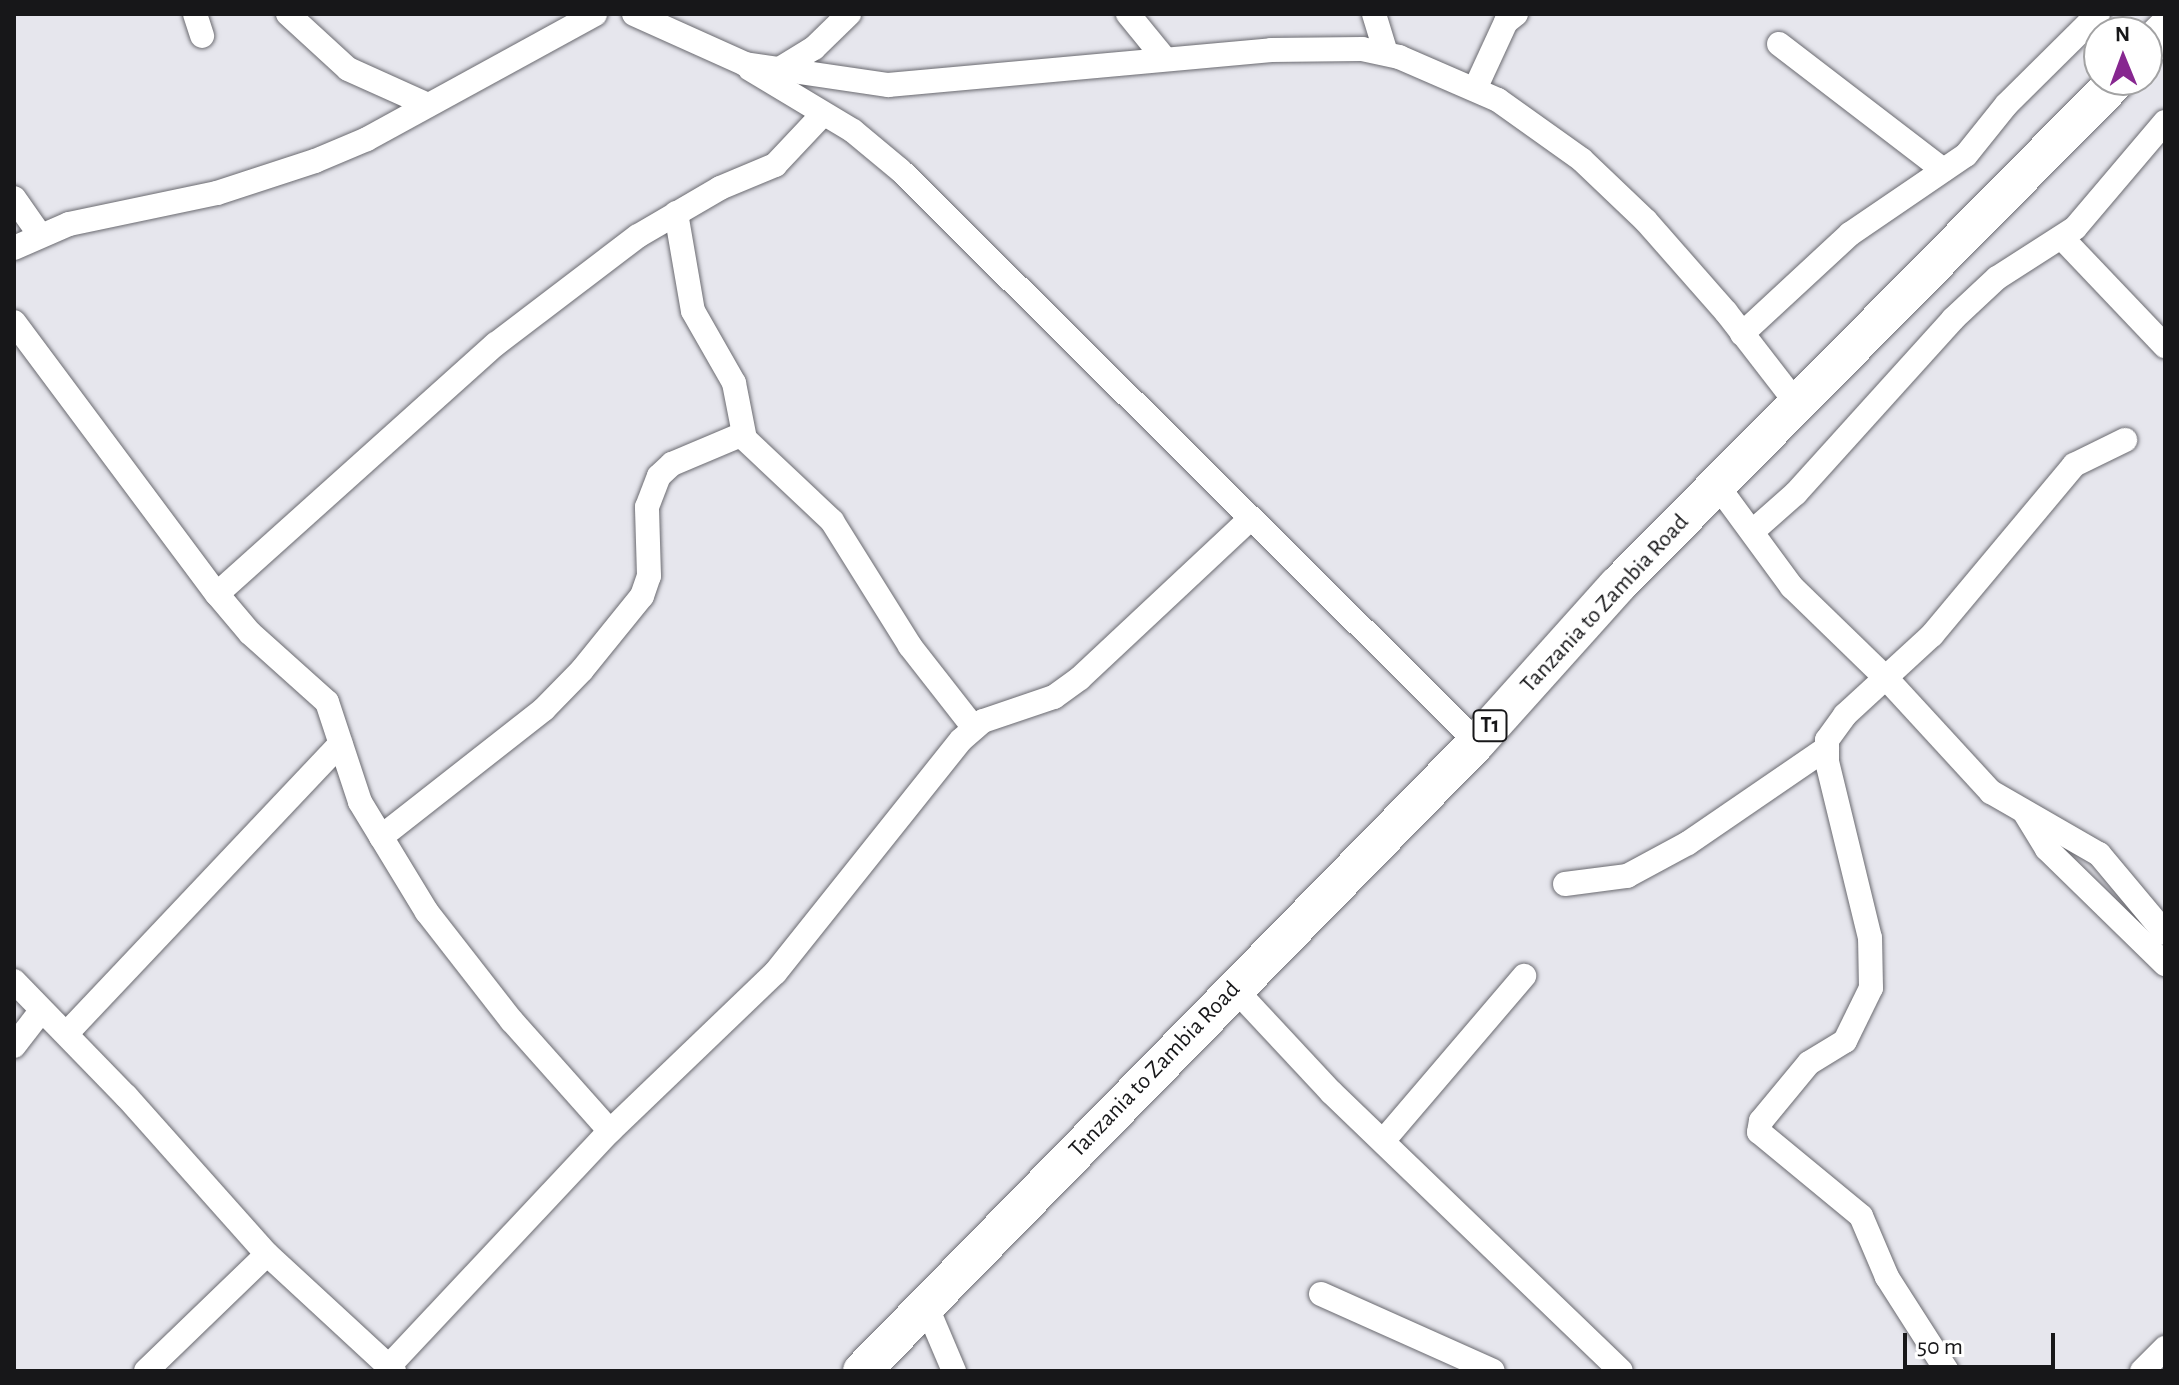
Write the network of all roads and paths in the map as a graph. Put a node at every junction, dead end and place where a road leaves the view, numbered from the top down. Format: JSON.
{"nodes":[{"id":1,"x":288,"y":14,"type":"edge"},
{"id":2,"x":595,"y":14,"type":"edge"},
{"id":3,"x":634,"y":14,"type":"edge"},
{"id":4,"x":849,"y":14,"type":"edge"},
{"id":5,"x":1128,"y":14,"type":"edge"},
{"id":6,"x":1374,"y":14,"type":"edge"},
{"id":7,"x":1516,"y":14,"type":"edge"},
{"id":8,"x":2098,"y":14,"type":"edge"},
{"id":9,"x":1779,"y":44,"type":"dead end"},
{"id":10,"x":1386,"y":53,"type":"junction"},
{"id":11,"x":1164,"y":58,"type":"junction"},
{"id":12,"x":745,"y":64,"type":"junction"},
{"id":13,"x":778,"y":70,"type":"junction"},
{"id":14,"x":1475,"y":89,"type":"junction"},
{"id":15,"x":2101,"y":96,"type":"edge"},
{"id":16,"x":426,"y":104,"type":"junction"},
{"id":17,"x":823,"y":114,"type":"junction"},
{"id":18,"x":2165,"y":122,"type":"edge"},
{"id":19,"x":1943,"y":170,"type":"junction"},
{"id":20,"x":14,"y":198,"type":"edge"},
{"id":21,"x":676,"y":213,"type":"junction"},
{"id":22,"x":40,"y":235,"type":"junction"},
{"id":23,"x":2063,"y":239,"type":"junction"},
{"id":24,"x":14,"y":248,"type":"edge"},
{"id":25,"x":14,"y":322,"type":"edge"},
{"id":26,"x":1742,"y":334,"type":"junction"},
{"id":27,"x":2165,"y":346,"type":"edge"},
{"id":28,"x":1797,"y":404,"type":"junction"},
{"id":29,"x":743,"y":434,"type":"junction"},
{"id":30,"x":2125,"y":440,"type":"dead end"},
{"id":31,"x":1717,"y":485,"type":"junction"},
{"id":32,"x":1249,"y":520,"type":"junction"},
{"id":33,"x":1753,"y":531,"type":"junction"},
{"id":34,"x":217,"y":594,"type":"junction"},
{"id":35,"x":1886,"y":678,"type":"junction"},
{"id":36,"x":974,"y":728,"type":"junction"},
{"id":37,"x":1477,"y":742,"type":"junction"},
{"id":38,"x":340,"y":744,"type":"junction"},
{"id":39,"x":1827,"y":748,"type":"junction"},
{"id":40,"x":2025,"y":813,"type":"junction"},
{"id":41,"x":381,"y":837,"type":"junction"},
{"id":42,"x":1565,"y":884,"type":"dead end"},
{"id":43,"x":2165,"y":933,"type":"edge"},
{"id":44,"x":2165,"y":964,"type":"edge"},
{"id":45,"x":1524,"y":976,"type":"dead end"},
{"id":46,"x":14,"y":981,"type":"edge"},
{"id":47,"x":1234,"y":988,"type":"junction"},
{"id":48,"x":41,"y":1011,"type":"junction"},
{"id":49,"x":67,"y":1033,"type":"junction"},
{"id":50,"x":14,"y":1046,"type":"edge"},
{"id":51,"x":610,"y":1131,"type":"junction"},
{"id":52,"x":1384,"y":1140,"type":"junction"},
{"id":53,"x":267,"y":1254,"type":"junction"},
{"id":54,"x":1321,"y":1294,"type":"dead end"},
{"id":55,"x":926,"y":1305,"type":"junction"},
{"id":56,"x":2165,"y":1348,"type":"edge"},
{"id":57,"x":392,"y":1368,"type":"edge"},
{"id":58,"x":146,"y":1371,"type":"edge"},
{"id":59,"x":862,"y":1371,"type":"edge"},
{"id":60,"x":954,"y":1371,"type":"edge"},
{"id":61,"x":1493,"y":1371,"type":"edge"},
{"id":62,"x":1621,"y":1371,"type":"edge"},
{"id":63,"x":1947,"y":1371,"type":"edge"},
{"id":64,"x":2142,"y":1371,"type":"edge"}],
"edges":[{"from":1,"to":16,"type":"street"},
{"from":2,"to":16,"type":"street"},
{"from":3,"to":12,"type":"street"},
{"from":4,"to":13,"type":"street"},
{"from":5,"to":11,"type":"street"},
{"from":6,"to":10,"type":"street"},
{"from":7,"to":14,"type":"street"},
{"from":8,"to":19,"type":"street"},
{"from":9,"to":19,"type":"street"},
{"from":10,"to":11,"type":"street"},
{"from":10,"to":14,"type":"street"},
{"from":11,"to":13,"type":"street"},
{"from":12,"to":13,"type":"street"},
{"from":12,"to":17,"type":"street"},
{"from":14,"to":26,"type":"street"},
{"from":15,"to":28,"type":"highway","name":"Tanzania to Zambia Road","number":"T1"},
{"from":16,"to":22,"type":"street"},
{"from":17,"to":21,"type":"street"},
{"from":17,"to":32,"type":"street"},
{"from":18,"to":23,"type":"street"},
{"from":19,"to":26,"type":"street"},
{"from":20,"to":22,"type":"street"},
{"from":21,"to":29,"type":"street"},
{"from":21,"to":34,"type":"street"},
{"from":22,"to":24,"type":"street"},
{"from":23,"to":27,"type":"street"},
{"from":23,"to":33,"type":"street"},
{"from":25,"to":34,"type":"street"},
{"from":26,"to":28,"type":"street"},
{"from":28,"to":31,"type":"highway","name":"Tanzania to Zambia Road","number":"T1"},
{"from":29,"to":36,"type":"street"},
{"from":29,"to":41,"type":"street"},
{"from":30,"to":35,"type":"street"},
{"from":31,"to":33,"type":"street"},
{"from":31,"to":37,"type":"highway","name":"Tanzania to Zambia Road","number":"T1"},
{"from":32,"to":36,"type":"street"},
{"from":32,"to":37,"type":"street"},
{"from":33,"to":35,"type":"street"},
{"from":34,"to":38,"type":"street"},
{"from":35,"to":39,"type":"street"},
{"from":35,"to":40,"type":"street"},
{"from":36,"to":51,"type":"street"},
{"from":37,"to":47,"type":"highway","name":"Tanzania to Zambia Road","number":"T1"},
{"from":38,"to":41,"type":"street"},
{"from":38,"to":49,"type":"street"},
{"from":39,"to":42,"type":"street"},
{"from":39,"to":63,"type":"street"},
{"from":40,"to":43,"type":"street"},
{"from":40,"to":44,"type":"street"},
{"from":41,"to":51,"type":"street"},
{"from":45,"to":52,"type":"street"},
{"from":46,"to":48,"type":"street"},
{"from":47,"to":52,"type":"street"},
{"from":47,"to":55,"type":"highway","name":"Tanzania to Zambia Road","number":"T1"},
{"from":48,"to":49,"type":"street"},
{"from":48,"to":50,"type":"street"},
{"from":49,"to":53,"type":"street"},
{"from":51,"to":57,"type":"street"},
{"from":52,"to":62,"type":"street"},
{"from":53,"to":57,"type":"street"},
{"from":53,"to":58,"type":"street"},
{"from":54,"to":61,"type":"street"},
{"from":55,"to":59,"type":"highway","name":"Tanzania to Zambia Road","number":"T1"},
{"from":55,"to":60,"type":"street"},
{"from":56,"to":64,"type":"street"}]}
